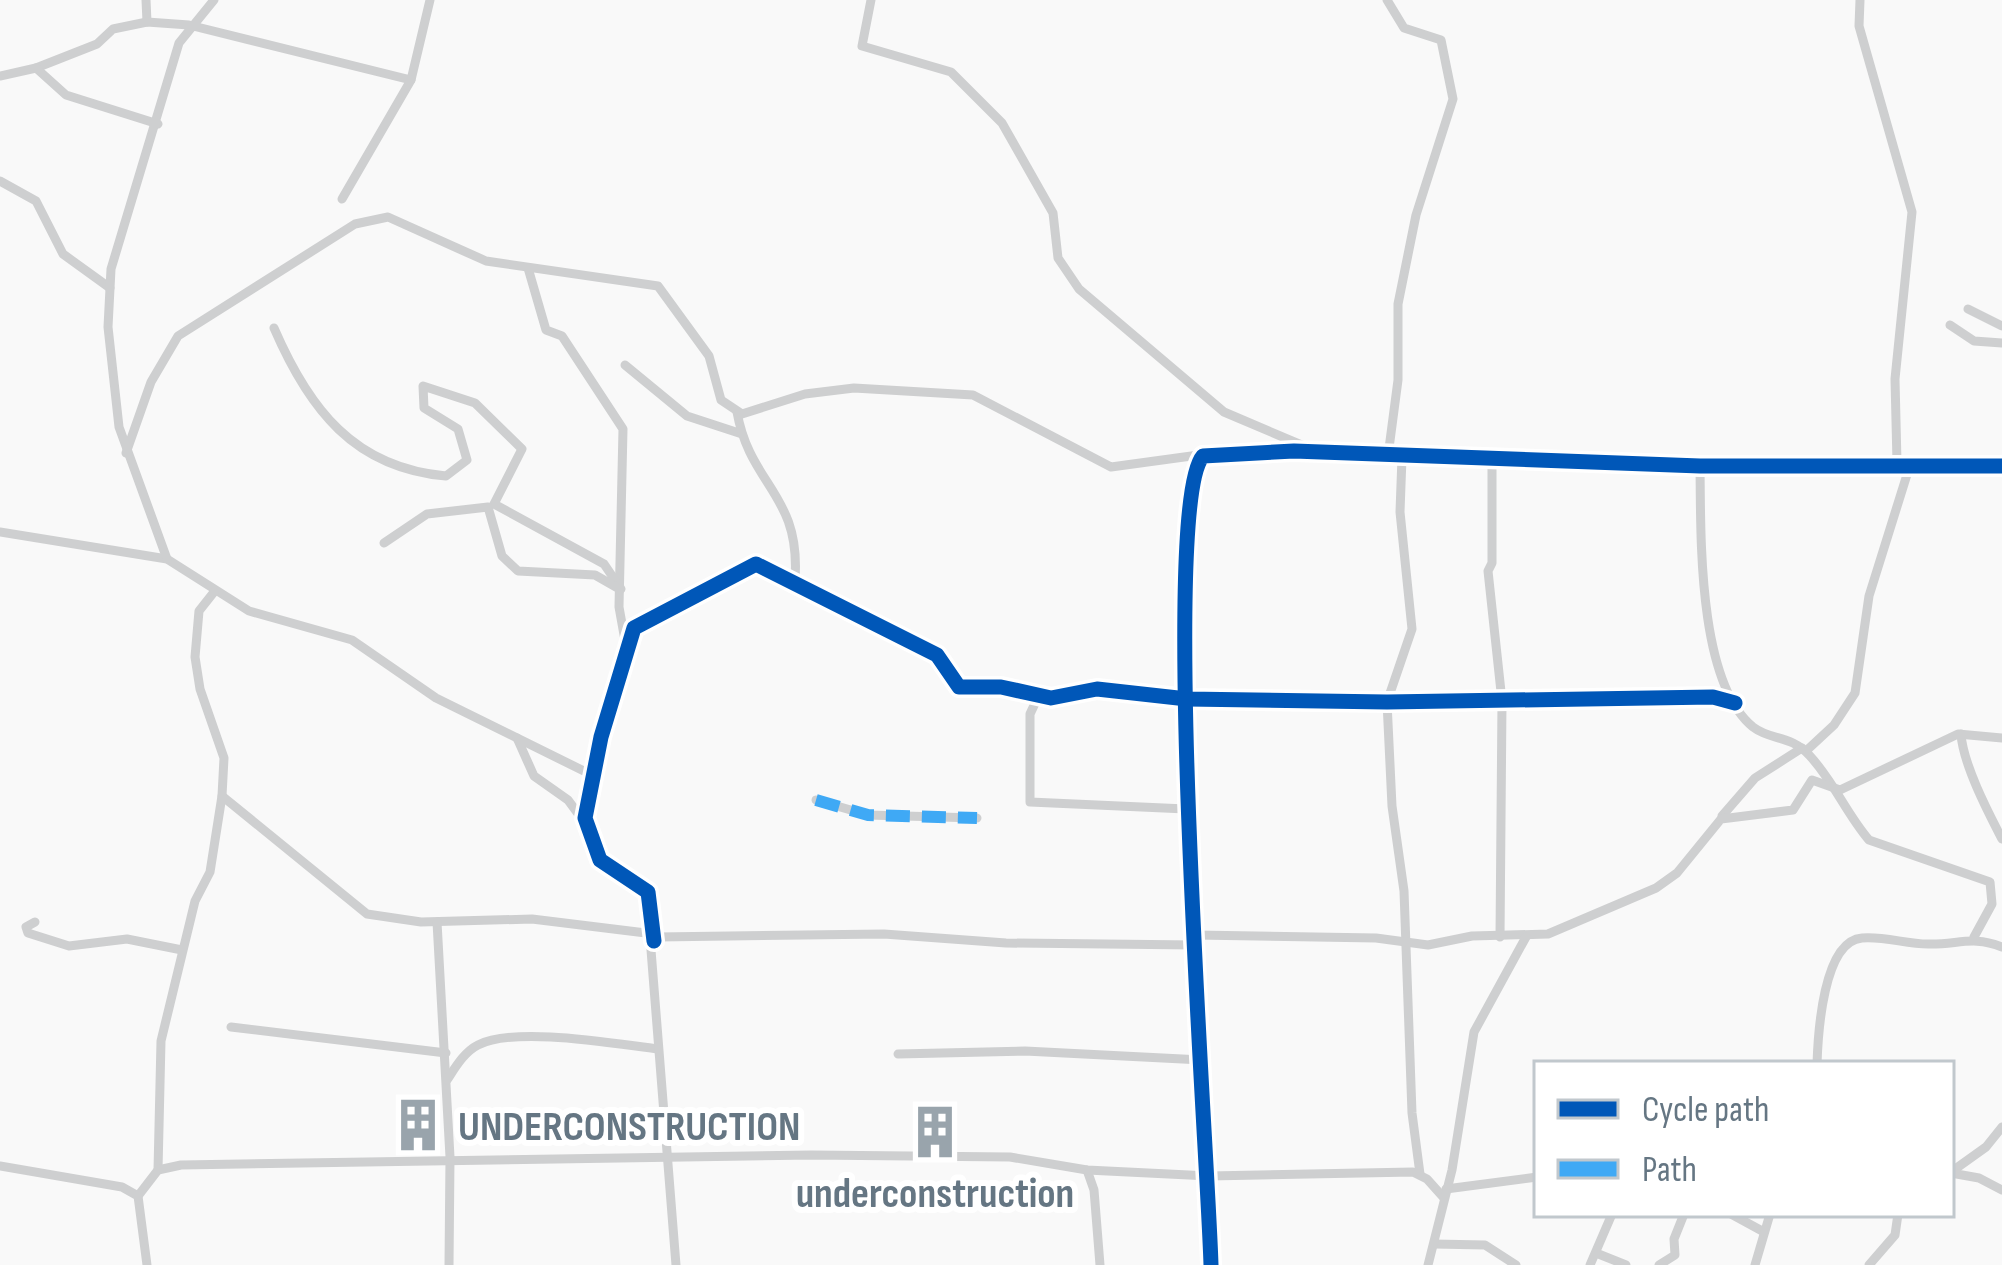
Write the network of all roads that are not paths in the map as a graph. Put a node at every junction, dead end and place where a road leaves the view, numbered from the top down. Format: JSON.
{"nodes":[{"id":1,"x":146,"y":0,"type":"edge"},
{"id":2,"x":214,"y":0,"type":"edge"},
{"id":3,"x":430,"y":0,"type":"edge"},
{"id":4,"x":872,"y":0,"type":"edge"},
{"id":5,"x":1387,"y":0,"type":"edge"},
{"id":6,"x":1860,"y":0,"type":"edge"},
{"id":7,"x":147,"y":22,"type":"junction"},
{"id":8,"x":190,"y":26,"type":"junction"},
{"id":9,"x":36,"y":68,"type":"junction"},
{"id":10,"x":3,"y":73,"type":"edge"},
{"id":11,"x":411,"y":80,"type":"junction"},
{"id":12,"x":158,"y":124,"type":"junction"},
{"id":13,"x":0,"y":181,"type":"edge"},
{"id":14,"x":342,"y":199,"type":"dead end"},
{"id":15,"x":528,"y":268,"type":"junction"},
{"id":16,"x":110,"y":288,"type":"junction"},
{"id":17,"x":1968,"y":309,"type":"dead end"},
{"id":18,"x":1949,"y":325,"type":"dead end"},
{"id":19,"x":2002,"y":326,"type":"edge"},
{"id":20,"x":274,"y":328,"type":"dead end"},
{"id":21,"x":2002,"y":343,"type":"edge"},
{"id":22,"x":626,"y":364,"type":"dead end"},
{"id":23,"x":737,"y":412,"type":"junction"},
{"id":24,"x":742,"y":434,"type":"junction"},
{"id":25,"x":1316,"y":452,"type":"junction"},
{"id":26,"x":126,"y":453,"type":"junction"},
{"id":27,"x":1211,"y":453,"type":"junction"},
{"id":28,"x":1388,"y":456,"type":"junction"},
{"id":29,"x":1402,"y":457,"type":"junction"},
{"id":30,"x":1492,"y":461,"type":"junction"},
{"id":31,"x":1897,"y":463,"type":"junction"},
{"id":32,"x":1910,"y":465,"type":"junction"},
{"id":33,"x":1700,"y":466,"type":"junction"},
{"id":34,"x":2002,"y":466,"type":"edge"},
{"id":35,"x":0,"y":532,"type":"edge"},
{"id":36,"x":384,"y":543,"type":"dead end"},
{"id":37,"x":167,"y":559,"type":"junction"},
{"id":38,"x":795,"y":579,"type":"junction"},
{"id":39,"x":621,"y":589,"type":"junction"},
{"id":40,"x":214,"y":592,"type":"junction"},
{"id":41,"x":627,"y":651,"type":"junction"},
{"id":42,"x":1038,"y":697,"type":"junction"},
{"id":43,"x":1187,"y":699,"type":"junction"},
{"id":44,"x":1502,"y":700,"type":"junction"},
{"id":45,"x":1387,"y":702,"type":"junction"},
{"id":46,"x":1735,"y":703,"type":"junction"},
{"id":47,"x":1961,"y":734,"type":"junction"},
{"id":48,"x":517,"y":738,"type":"junction"},
{"id":49,"x":2002,"y":738,"type":"edge"},
{"id":50,"x":1804,"y":750,"type":"junction"},
{"id":51,"x":594,"y":776,"type":"junction"},
{"id":52,"x":1840,"y":790,"type":"junction"},
{"id":53,"x":222,"y":796,"type":"junction"},
{"id":54,"x":816,"y":800,"type":"dead end"},
{"id":55,"x":1186,"y":809,"type":"junction"},
{"id":56,"x":977,"y":818,"type":"dead end"},
{"id":57,"x":1718,"y":820,"type":"junction"},
{"id":58,"x":585,"y":824,"type":"junction"},
{"id":59,"x":2002,"y":839,"type":"edge"},
{"id":60,"x":2002,"y":871,"type":"edge"},
{"id":61,"x":1990,"y":882,"type":"junction"},
{"id":62,"x":35,"y":922,"type":"dead end"},
{"id":63,"x":437,"y":922,"type":"junction"},
{"id":64,"x":654,"y":937,"type":"junction"},
{"id":65,"x":1500,"y":937,"type":"junction"},
{"id":66,"x":1526,"y":937,"type":"junction"},
{"id":67,"x":1974,"y":937,"type":"junction"},
{"id":68,"x":1195,"y":940,"type":"junction"},
{"id":69,"x":1403,"y":943,"type":"junction"},
{"id":70,"x":2002,"y":947,"type":"edge"},
{"id":71,"x":182,"y":950,"type":"junction"},
{"id":72,"x":231,"y":1027,"type":"dead end"},
{"id":73,"x":658,"y":1049,"type":"junction"},
{"id":74,"x":446,"y":1053,"type":"junction"},
{"id":75,"x":898,"y":1054,"type":"dead end"},
{"id":76,"x":1202,"y":1060,"type":"junction"},
{"id":77,"x":1817,"y":1061,"type":"edge"},
{"id":78,"x":447,"y":1080,"type":"junction"},
{"id":79,"x":2002,"y":1127,"type":"edge"},
{"id":80,"x":450,"y":1157,"type":"junction"},
{"id":81,"x":670,"y":1160,"type":"junction"},
{"id":82,"x":0,"y":1166,"type":"edge"},
{"id":83,"x":158,"y":1170,"type":"junction"},
{"id":84,"x":1087,"y":1170,"type":"junction"},
{"id":85,"x":1954,"y":1171,"type":"edge"},
{"id":86,"x":1420,"y":1174,"type":"junction"},
{"id":87,"x":1954,"y":1174,"type":"edge"},
{"id":88,"x":1209,"y":1176,"type":"junction"},
{"id":89,"x":1534,"y":1178,"type":"edge"},
{"id":90,"x":2002,"y":1190,"type":"edge"},
{"id":91,"x":1445,"y":1194,"type":"junction"},
{"id":92,"x":138,"y":1196,"type":"junction"},
{"id":93,"x":1611,"y":1217,"type":"edge"},
{"id":94,"x":1683,"y":1217,"type":"edge"},
{"id":95,"x":1736,"y":1217,"type":"edge"},
{"id":96,"x":1769,"y":1217,"type":"edge"},
{"id":97,"x":1898,"y":1217,"type":"edge"},
{"id":98,"x":1764,"y":1232,"type":"junction"},
{"id":99,"x":1434,"y":1244,"type":"junction"},
{"id":100,"x":1596,"y":1253,"type":"junction"},
{"id":101,"x":147,"y":1265,"type":"edge"},
{"id":102,"x":449,"y":1265,"type":"edge"},
{"id":103,"x":676,"y":1265,"type":"edge"},
{"id":104,"x":1100,"y":1265,"type":"edge"},
{"id":105,"x":1211,"y":1265,"type":"edge"},
{"id":106,"x":1428,"y":1265,"type":"edge"},
{"id":107,"x":1516,"y":1265,"type":"edge"},
{"id":108,"x":1590,"y":1265,"type":"edge"},
{"id":109,"x":1626,"y":1265,"type":"edge"},
{"id":110,"x":1659,"y":1265,"type":"edge"},
{"id":111,"x":1755,"y":1265,"type":"edge"},
{"id":112,"x":1869,"y":1265,"type":"edge"}],
"edges":[{"from":1,"to":7,"type":"street"},
{"from":2,"to":8,"type":"street"},
{"from":3,"to":11,"type":"street"},
{"from":4,"to":25,"type":"street"},
{"from":5,"to":28,"type":"street"},
{"from":6,"to":31,"type":"street"},
{"from":7,"to":8,"type":"street"},
{"from":7,"to":9,"type":"street"},
{"from":8,"to":11,"type":"street"},
{"from":8,"to":12,"type":"street"},
{"from":9,"to":10,"type":"street"},
{"from":9,"to":12,"type":"street"},
{"from":11,"to":14,"type":"street"},
{"from":12,"to":16,"type":"street"},
{"from":13,"to":16,"type":"street"},
{"from":15,"to":23,"type":"street"},
{"from":15,"to":26,"type":"street"},
{"from":15,"to":39,"type":"street"},
{"from":16,"to":26,"type":"street"},
{"from":17,"to":19,"type":"street"},
{"from":18,"to":21,"type":"street"},
{"from":20,"to":39,"type":"street"},
{"from":22,"to":24,"type":"street"},
{"from":23,"to":24,"type":"street"},
{"from":23,"to":27,"type":"street"},
{"from":24,"to":38,"type":"street"},
{"from":25,"to":27,"type":"street"},
{"from":25,"to":28,"type":"street"},
{"from":26,"to":37,"type":"street"},
{"from":27,"to":43,"type":"street"},
{"from":28,"to":29,"type":"street"},
{"from":29,"to":30,"type":"street"},
{"from":29,"to":45,"type":"street"},
{"from":30,"to":33,"type":"street"},
{"from":30,"to":44,"type":"street"},
{"from":31,"to":32,"type":"street"},
{"from":31,"to":33,"type":"street"},
{"from":32,"to":34,"type":"street"},
{"from":32,"to":50,"type":"street"},
{"from":33,"to":46,"type":"street"},
{"from":35,"to":37,"type":"street"},
{"from":36,"to":39,"type":"street"},
{"from":37,"to":40,"type":"street"},
{"from":38,"to":41,"type":"street"},
{"from":38,"to":42,"type":"street"},
{"from":39,"to":41,"type":"street"},
{"from":40,"to":48,"type":"street"},
{"from":40,"to":53,"type":"street"},
{"from":41,"to":51,"type":"street"},
{"from":42,"to":43,"type":"street"},
{"from":42,"to":55,"type":"street"},
{"from":43,"to":45,"type":"street"},
{"from":43,"to":55,"type":"street"},
{"from":44,"to":45,"type":"street"},
{"from":44,"to":46,"type":"street"},
{"from":44,"to":65,"type":"street"},
{"from":45,"to":69,"type":"street"},
{"from":46,"to":50,"type":"street"},
{"from":47,"to":49,"type":"street"},
{"from":47,"to":52,"type":"street"},
{"from":47,"to":59,"type":"street"},
{"from":48,"to":51,"type":"street"},
{"from":48,"to":58,"type":"street"},
{"from":50,"to":52,"type":"street"},
{"from":50,"to":57,"type":"street"},
{"from":51,"to":58,"type":"street"},
{"from":52,"to":57,"type":"street"},
{"from":52,"to":61,"type":"street"},
{"from":53,"to":63,"type":"street"},
{"from":53,"to":71,"type":"street"},
{"from":54,"to":56,"type":"street"},
{"from":55,"to":68,"type":"street"},
{"from":57,"to":66,"type":"street"},
{"from":58,"to":64,"type":"street"},
{"from":60,"to":61,"type":"street"},
{"from":61,"to":67,"type":"street"},
{"from":62,"to":71,"type":"street"},
{"from":63,"to":64,"type":"street"},
{"from":63,"to":74,"type":"street"},
{"from":64,"to":68,"type":"street"},
{"from":64,"to":73,"type":"street"},
{"from":65,"to":66,"type":"street"},
{"from":65,"to":69,"type":"street"},
{"from":66,"to":91,"type":"street"},
{"from":67,"to":70,"type":"street"},
{"from":67,"to":77,"type":"street"},
{"from":68,"to":69,"type":"street"},
{"from":68,"to":76,"type":"street"},
{"from":69,"to":86,"type":"street"},
{"from":71,"to":83,"type":"street"},
{"from":72,"to":74,"type":"street"},
{"from":73,"to":78,"type":"street"},
{"from":73,"to":81,"type":"street"},
{"from":74,"to":78,"type":"street"},
{"from":75,"to":76,"type":"street"},
{"from":76,"to":88,"type":"street"},
{"from":78,"to":80,"type":"street"},
{"from":79,"to":85,"type":"street"},
{"from":80,"to":81,"type":"street"},
{"from":80,"to":83,"type":"street"},
{"from":80,"to":102,"type":"street"},
{"from":81,"to":84,"type":"street"},
{"from":81,"to":103,"type":"street"},
{"from":82,"to":92,"type":"street"},
{"from":83,"to":92,"type":"street"},
{"from":84,"to":88,"type":"street"},
{"from":84,"to":104,"type":"street"},
{"from":86,"to":88,"type":"street"},
{"from":86,"to":91,"type":"street"},
{"from":87,"to":90,"type":"street"},
{"from":88,"to":105,"type":"street"},
{"from":89,"to":91,"type":"street"},
{"from":91,"to":99,"type":"street"},
{"from":92,"to":101,"type":"street"},
{"from":93,"to":100,"type":"street"},
{"from":94,"to":110,"type":"street"},
{"from":95,"to":98,"type":"street"},
{"from":96,"to":98,"type":"street"},
{"from":97,"to":112,"type":"street"},
{"from":98,"to":111,"type":"street"},
{"from":99,"to":106,"type":"street"},
{"from":99,"to":107,"type":"street"},
{"from":100,"to":108,"type":"street"},
{"from":100,"to":109,"type":"street"}]}
